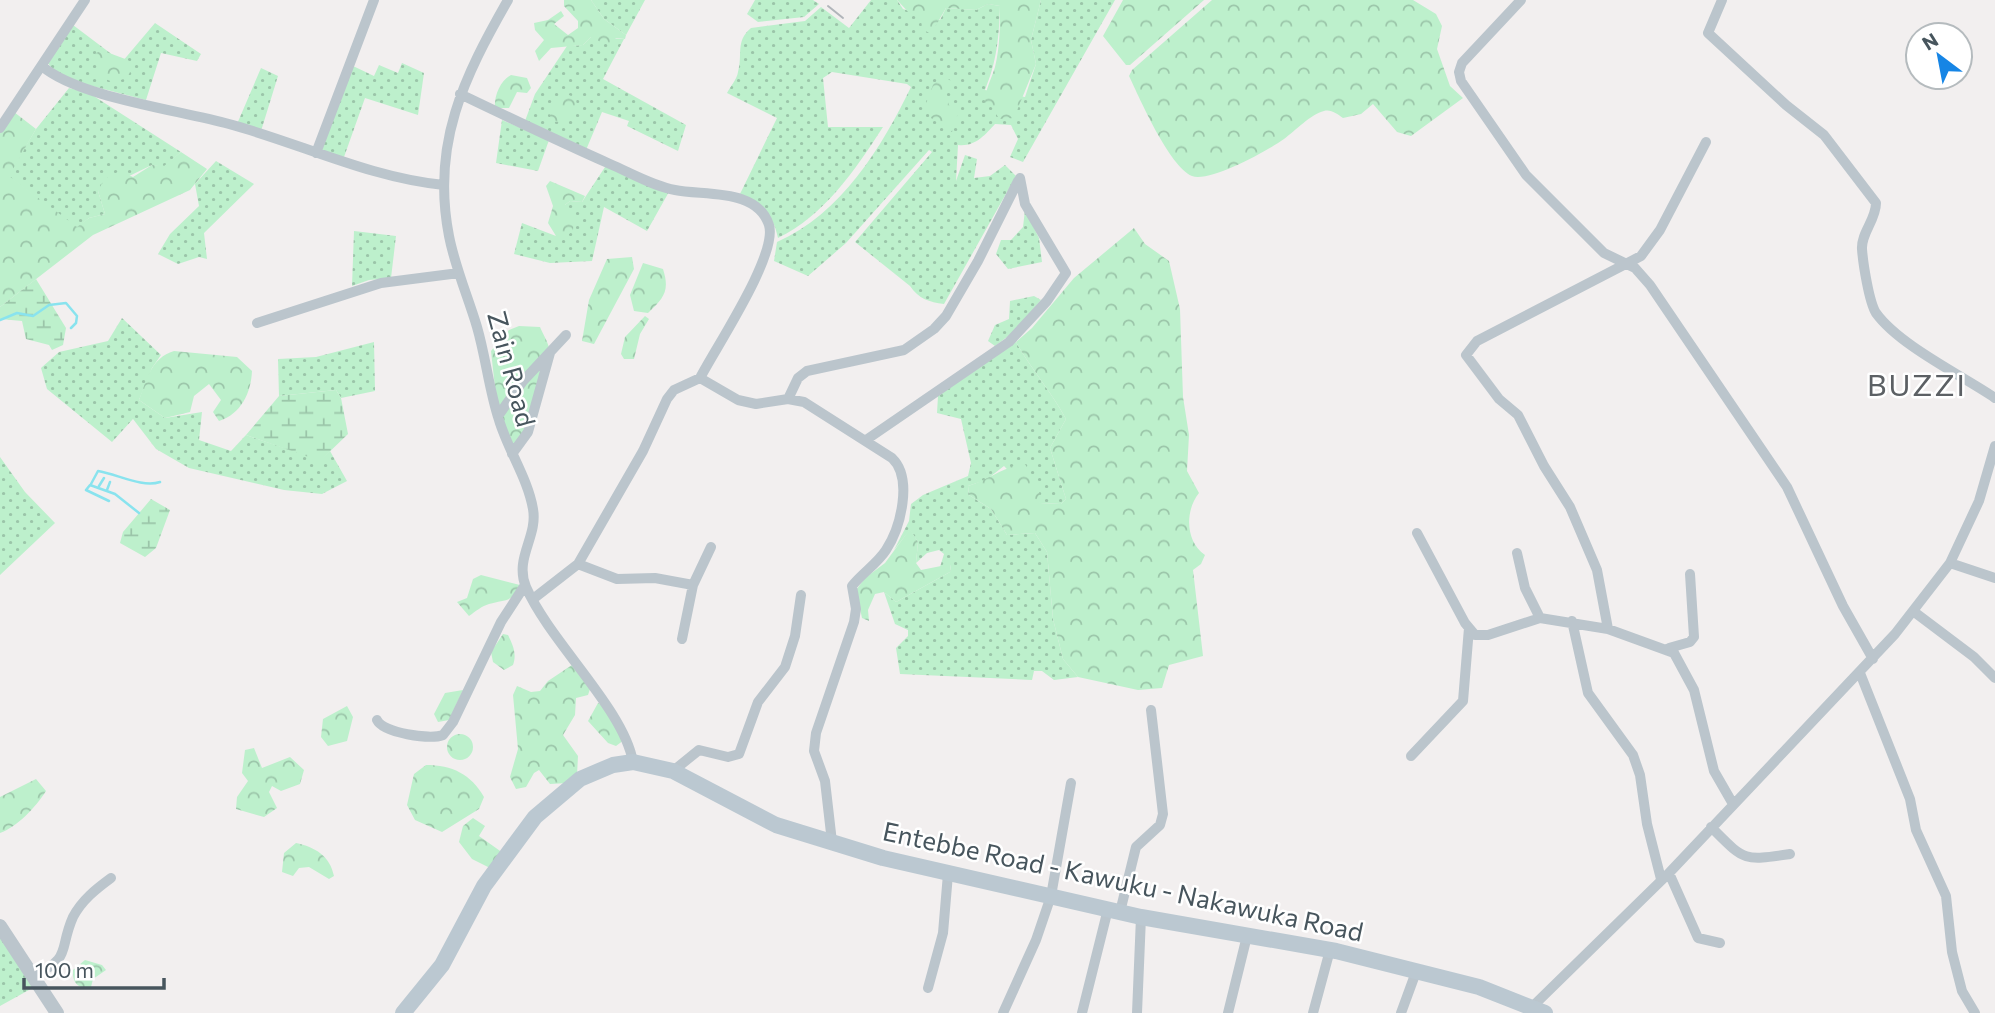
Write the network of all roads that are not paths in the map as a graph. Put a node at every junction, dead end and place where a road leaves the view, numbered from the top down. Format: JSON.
{"nodes":[{"id":1,"x":85,"y":0,"type":"edge"},
{"id":2,"x":374,"y":0,"type":"edge"},
{"id":3,"x":508,"y":0,"type":"edge"},
{"id":4,"x":1521,"y":0,"type":"edge"},
{"id":5,"x":1722,"y":0,"type":"edge"},
{"id":6,"x":42,"y":66,"type":"junction"},
{"id":7,"x":460,"y":94,"type":"junction"},
{"id":8,"x":0,"y":128,"type":"edge"},
{"id":9,"x":1706,"y":142,"type":"dead end"},
{"id":10,"x":316,"y":153,"type":"junction"},
{"id":11,"x":444,"y":185,"type":"junction"},
{"id":12,"x":1627,"y":264,"type":"junction"},
{"id":13,"x":459,"y":273,"type":"junction"},
{"id":14,"x":257,"y":323,"type":"dead end"},
{"id":15,"x":566,"y":335,"type":"dead end"},
{"id":16,"x":550,"y":353,"type":"junction"},
{"id":17,"x":699,"y":379,"type":"junction"},
{"id":18,"x":1995,"y":398,"type":"edge"},
{"id":19,"x":788,"y":399,"type":"junction"},
{"id":20,"x":498,"y":416,"type":"junction"},
{"id":21,"x":866,"y":440,"type":"junction"},
{"id":22,"x":1995,"y":446,"type":"edge"},
{"id":23,"x":512,"y":454,"type":"junction"},
{"id":24,"x":1417,"y":533,"type":"dead end"},
{"id":25,"x":711,"y":547,"type":"dead end"},
{"id":26,"x":1517,"y":553,"type":"dead end"},
{"id":27,"x":1950,"y":563,"type":"junction"},
{"id":28,"x":578,"y":564,"type":"junction"},
{"id":29,"x":1690,"y":574,"type":"dead end"},
{"id":30,"x":1995,"y":578,"type":"edge"},
{"id":31,"x":525,"y":585,"type":"junction"},
{"id":32,"x":693,"y":585,"type":"junction"},
{"id":33,"x":802,"y":595,"type":"dead end"},
{"id":34,"x":533,"y":598,"type":"junction"},
{"id":35,"x":1913,"y":611,"type":"junction"},
{"id":36,"x":1540,"y":618,"type":"junction"},
{"id":37,"x":1572,"y":621,"type":"junction"},
{"id":38,"x":1469,"y":628,"type":"junction"},
{"id":39,"x":1608,"y":629,"type":"junction"},
{"id":40,"x":682,"y":639,"type":"dead end"},
{"id":41,"x":1669,"y":648,"type":"junction"},
{"id":42,"x":1873,"y":659,"type":"junction"},
{"id":43,"x":1860,"y":673,"type":"junction"},
{"id":44,"x":1995,"y":678,"type":"edge"},
{"id":45,"x":1151,"y":710,"type":"dead end"},
{"id":46,"x":377,"y":720,"type":"dead end"},
{"id":47,"x":1411,"y":755,"type":"dead end"},
{"id":48,"x":633,"y":762,"type":"junction"},
{"id":49,"x":673,"y":771,"type":"junction"},
{"id":50,"x":1071,"y":783,"type":"dead end"},
{"id":51,"x":1733,"y":804,"type":"junction"},
{"id":52,"x":1711,"y":827,"type":"junction"},
{"id":53,"x":832,"y":842,"type":"junction"},
{"id":54,"x":1790,"y":855,"type":"dead end"},
{"id":55,"x":948,"y":874,"type":"junction"},
{"id":56,"x":1665,"y":876,"type":"junction"},
{"id":57,"x":111,"y":878,"type":"dead end"},
{"id":58,"x":1051,"y":896,"type":"junction"},
{"id":59,"x":1114,"y":910,"type":"junction"},
{"id":60,"x":1141,"y":917,"type":"junction"},
{"id":61,"x":0,"y":926,"type":"edge"},
{"id":62,"x":1247,"y":936,"type":"junction"},
{"id":63,"x":1720,"y":943,"type":"dead end"},
{"id":64,"x":1330,"y":950,"type":"junction"},
{"id":65,"x":1416,"y":972,"type":"junction"},
{"id":66,"x":33,"y":976,"type":"junction"},
{"id":67,"x":928,"y":988,"type":"dead end"},
{"id":68,"x":1531,"y":1009,"type":"edge"},
{"id":69,"x":57,"y":1013,"type":"edge"},
{"id":70,"x":403,"y":1013,"type":"edge"},
{"id":71,"x":1003,"y":1013,"type":"edge"},
{"id":72,"x":1082,"y":1013,"type":"edge"},
{"id":73,"x":1137,"y":1013,"type":"edge"},
{"id":74,"x":1228,"y":1013,"type":"edge"},
{"id":75,"x":1313,"y":1013,"type":"edge"},
{"id":76,"x":1401,"y":1013,"type":"edge"},
{"id":77,"x":1975,"y":1013,"type":"edge"}],
"edges":[{"from":1,"to":6,"type":"street"},
{"from":2,"to":10,"type":"street"},
{"from":3,"to":7,"type":"street","name":"Zain Road"},
{"from":4,"to":12,"type":"street"},
{"from":5,"to":18,"type":"street"},
{"from":6,"to":8,"type":"street"},
{"from":6,"to":10,"type":"street"},
{"from":7,"to":11,"type":"street","name":"Zain Road"},
{"from":7,"to":17,"type":"street"},
{"from":9,"to":12,"type":"street"},
{"from":10,"to":11,"type":"street"},
{"from":11,"to":13,"type":"street","name":"Zain Road"},
{"from":12,"to":39,"type":"street"},
{"from":12,"to":42,"type":"street"},
{"from":13,"to":14,"type":"street"},
{"from":13,"to":20,"type":"street","name":"Zain Road"},
{"from":15,"to":16,"type":"street"},
{"from":16,"to":20,"type":"street"},
{"from":16,"to":23,"type":"street"},
{"from":17,"to":19,"type":"street"},
{"from":17,"to":28,"type":"street"},
{"from":19,"to":21,"type":"street"},
{"from":19,"to":21,"type":"street"},
{"from":20,"to":23,"type":"street","name":"Zain Road"},
{"from":21,"to":53,"type":"street"},
{"from":22,"to":27,"type":"street"},
{"from":23,"to":31,"type":"street","name":"Zain Road"},
{"from":24,"to":38,"type":"street"},
{"from":25,"to":32,"type":"street"},
{"from":26,"to":36,"type":"street"},
{"from":27,"to":30,"type":"street"},
{"from":27,"to":35,"type":"street"},
{"from":28,"to":32,"type":"street"},
{"from":28,"to":34,"type":"street"},
{"from":29,"to":41,"type":"street"},
{"from":31,"to":34,"type":"street"},
{"from":31,"to":46,"type":"street"},
{"from":32,"to":40,"type":"street"},
{"from":33,"to":49,"type":"street"},
{"from":34,"to":48,"type":"street"},
{"from":35,"to":42,"type":"street"},
{"from":35,"to":44,"type":"street"},
{"from":36,"to":37,"type":"street"},
{"from":36,"to":38,"type":"street"},
{"from":37,"to":39,"type":"street"},
{"from":37,"to":56,"type":"street"},
{"from":38,"to":47,"type":"street"},
{"from":39,"to":41,"type":"street"},
{"from":41,"to":51,"type":"street"},
{"from":42,"to":43,"type":"street"},
{"from":43,"to":51,"type":"street"},
{"from":43,"to":77,"type":"street"},
{"from":45,"to":59,"type":"street"},
{"from":48,"to":49,"type":"main road","name":"Entebbe Road - Kawuku - Nakawuka Road"},
{"from":48,"to":70,"type":"main road","name":"Entebbe Road - Kawuku - Nakawuka Road"},
{"from":49,"to":53,"type":"main road","name":"Entebbe Road - Kawuku - Nakawuka Road"},
{"from":50,"to":58,"type":"street"},
{"from":51,"to":52,"type":"street"},
{"from":52,"to":54,"type":"street"},
{"from":52,"to":56,"type":"street"},
{"from":53,"to":55,"type":"main road","name":"Entebbe Road - Kawuku - Nakawuka Road"},
{"from":55,"to":58,"type":"main road","name":"Entebbe Road - Kawuku - Nakawuka Road"},
{"from":55,"to":67,"type":"street"},
{"from":56,"to":63,"type":"street"},
{"from":56,"to":68,"type":"street"},
{"from":57,"to":66,"type":"street"},
{"from":58,"to":59,"type":"main road","name":"Entebbe Road - Kawuku - Nakawuka Road"},
{"from":58,"to":71,"type":"street"},
{"from":59,"to":60,"type":"main road","name":"Entebbe Road - Kawuku - Nakawuka Road"},
{"from":59,"to":72,"type":"street"},
{"from":60,"to":62,"type":"main road","name":"Entebbe Road - Kawuku - Nakawuka Road"},
{"from":60,"to":73,"type":"street"},
{"from":61,"to":66,"type":"street"},
{"from":62,"to":64,"type":"main road","name":"Entebbe Road - Kawuku - Nakawuka Road"},
{"from":62,"to":74,"type":"street"},
{"from":64,"to":65,"type":"main road","name":"Entebbe Road - Kawuku - Nakawuka Road"},
{"from":64,"to":75,"type":"street"},
{"from":65,"to":68,"type":"main road","name":"Entebbe Road - Kawuku - Nakawuka Road"},
{"from":65,"to":76,"type":"street"},
{"from":66,"to":69,"type":"street"}]}
